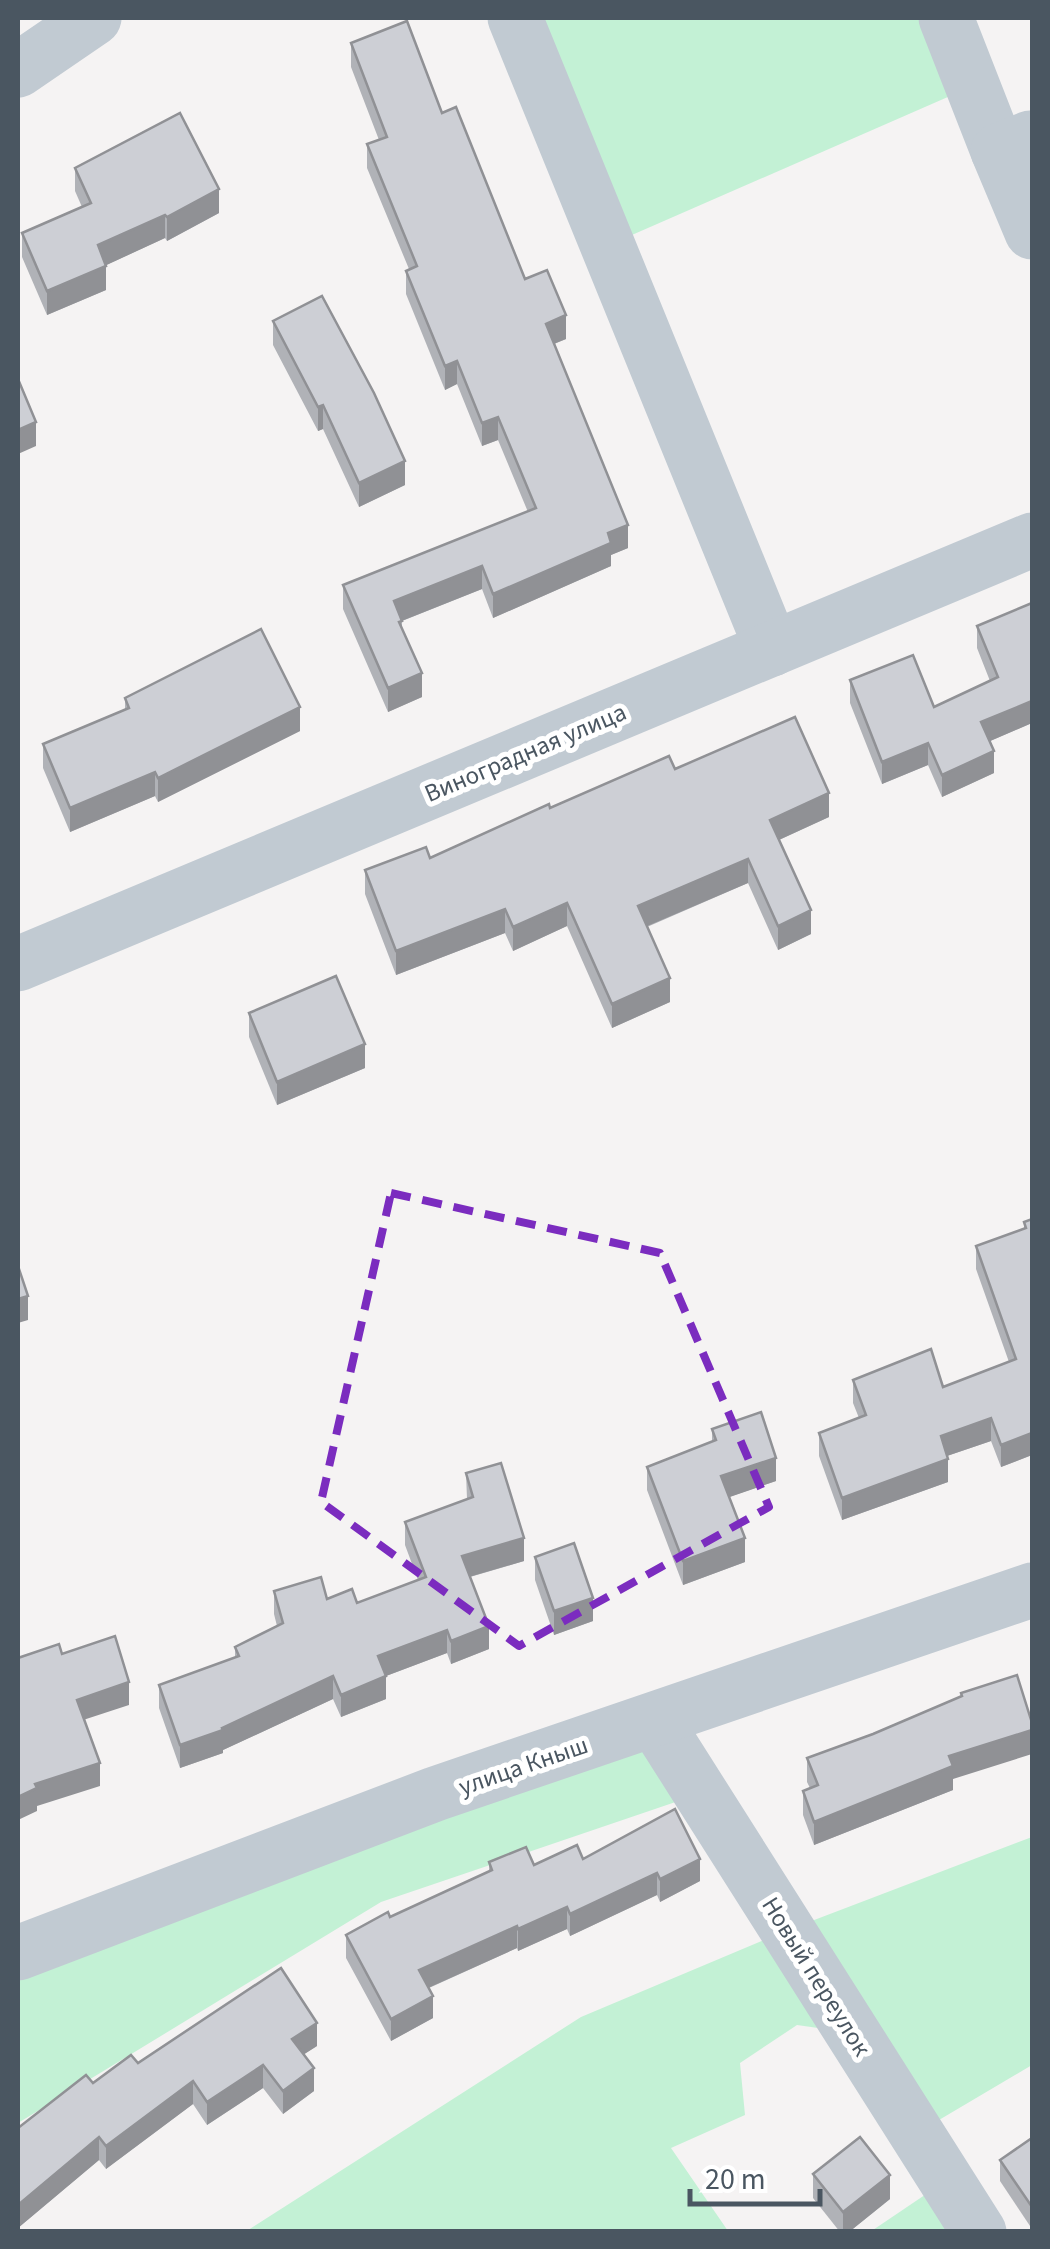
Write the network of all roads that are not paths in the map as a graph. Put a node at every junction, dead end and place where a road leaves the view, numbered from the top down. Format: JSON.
{"nodes":[{"id":1,"x":94,"y":18,"type":"edge"},
{"id":2,"x":515,"y":18,"type":"edge"},
{"id":3,"x":946,"y":18,"type":"edge"},
{"id":4,"x":18,"y":70,"type":"edge"},
{"id":5,"x":1016,"y":144,"type":"edge"},
{"id":6,"x":1032,"y":232,"type":"edge"},
{"id":7,"x":1032,"y":540,"type":"edge"},
{"id":8,"x":772,"y":648,"type":"junction"},
{"id":9,"x":18,"y":964,"type":"edge"},
{"id":10,"x":1032,"y":1590,"type":"edge"},
{"id":11,"x":655,"y":1720,"type":"junction"},
{"id":12,"x":18,"y":1953,"type":"edge"},
{"id":13,"x":980,"y":2232,"type":"edge"}],
"edges":[{"from":1,"to":4,"type":"street"},
{"from":2,"to":8,"type":"street"},
{"from":3,"to":5,"type":"street"},
{"from":5,"to":6,"type":"street"},
{"from":7,"to":8,"type":"street","name":"Виноградная улица"},
{"from":8,"to":9,"type":"street","name":"Виноградная улица"},
{"from":10,"to":11,"type":"street","name":"улица Кныш"},
{"from":11,"to":12,"type":"street","name":"улица Кныш"},
{"from":11,"to":13,"type":"street","name":"Новый переулок"}]}
